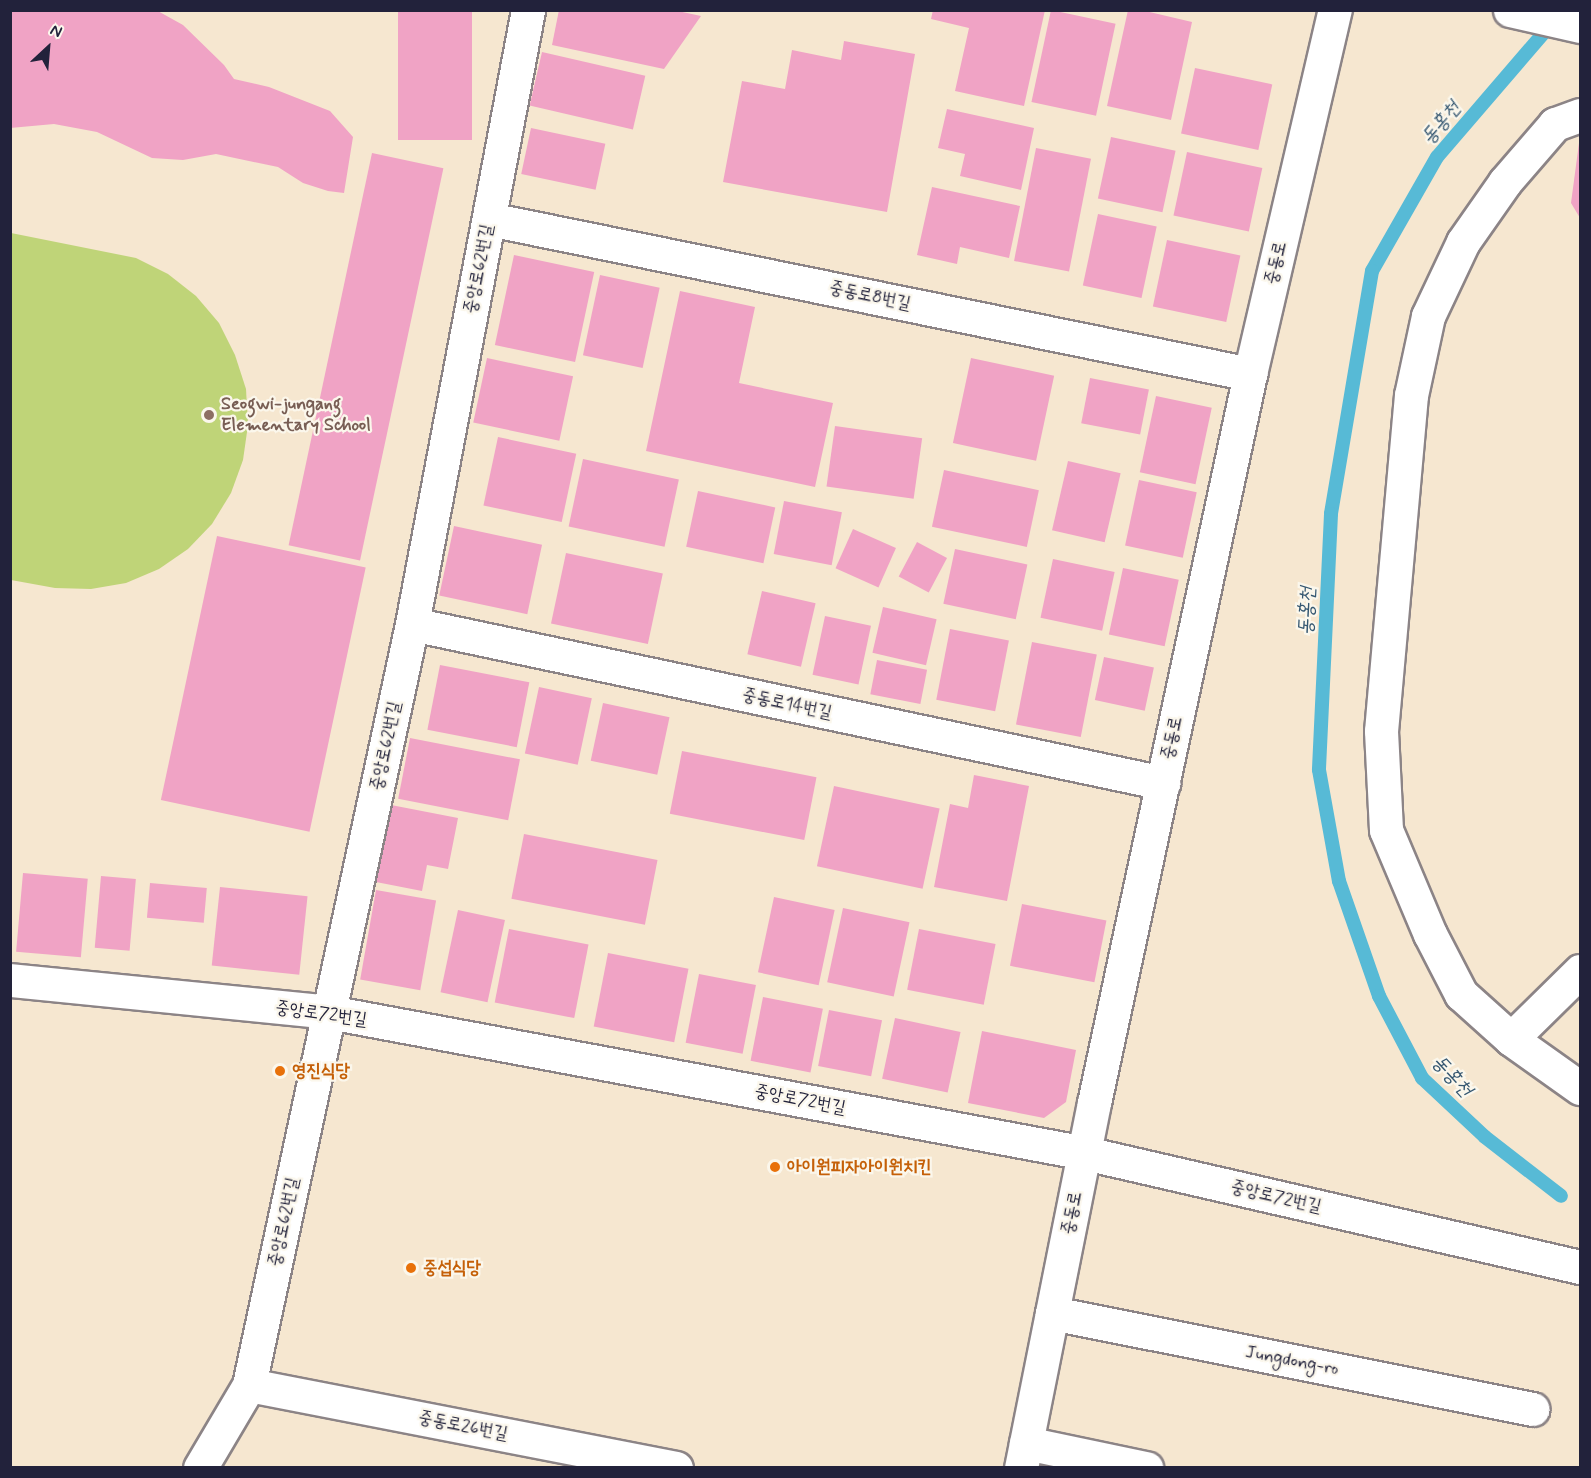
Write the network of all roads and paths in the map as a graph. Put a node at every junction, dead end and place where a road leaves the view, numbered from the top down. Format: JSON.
{"nodes":[{"id":1,"x":528,"y":10,"type":"edge"},
{"id":2,"x":1335,"y":10,"type":"edge"},
{"id":3,"x":1519,"y":12,"type":"edge"},
{"id":4,"x":1581,"y":26,"type":"edge"},
{"id":5,"x":1581,"y":115,"type":"edge"},
{"id":6,"x":489,"y":219,"type":"junction"},
{"id":7,"x":1250,"y":374,"type":"junction"},
{"id":8,"x":412,"y":624,"type":"junction"},
{"id":9,"x":1163,"y":783,"type":"junction"},
{"id":10,"x":1581,"y":970,"type":"edge"},
{"id":11,"x":10,"y":980,"type":"edge"},
{"id":12,"x":329,"y":1012,"type":"junction"},
{"id":13,"x":1511,"y":1039,"type":"junction"},
{"id":14,"x":1581,"y":1088,"type":"edge"},
{"id":15,"x":1084,"y":1153,"type":"junction"},
{"id":16,"x":1581,"y":1267,"type":"edge"},
{"id":17,"x":1052,"y":1313,"type":"junction"},
{"id":18,"x":249,"y":1385,"type":"junction"},
{"id":19,"x":1532,"y":1409,"type":"dead end"},
{"id":20,"x":1023,"y":1455,"type":"edge"},
{"id":21,"x":200,"y":1467,"type":"edge"},
{"id":22,"x":676,"y":1467,"type":"edge"},
{"id":23,"x":1146,"y":1467,"type":"edge"}],
"edges":[{"from":1,"to":6,"type":"street","name":"중앙로62번길"},
{"from":2,"to":7,"type":"street","name":"중동로"},
{"from":3,"to":4,"type":"street"},
{"from":5,"to":13,"type":"street"},
{"from":6,"to":7,"type":"street","name":"중동로8번길"},
{"from":6,"to":8,"type":"street","name":"중앙로62번길"},
{"from":7,"to":9,"type":"street","name":"중동로"},
{"from":8,"to":9,"type":"street","name":"중동로14번길"},
{"from":8,"to":12,"type":"street","name":"중앙로62번길"},
{"from":9,"to":15,"type":"street","name":"중동로"},
{"from":10,"to":13,"type":"street"},
{"from":11,"to":12,"type":"street","name":"중앙로72번길"},
{"from":12,"to":15,"type":"street","name":"중앙로72번길"},
{"from":12,"to":18,"type":"street","name":"중앙로62번길"},
{"from":13,"to":14,"type":"street"},
{"from":15,"to":16,"type":"street","name":"중앙로72번길"},
{"from":15,"to":17,"type":"street","name":"중동로"},
{"from":17,"to":19,"type":"street","name":"Jungdong-ro"},
{"from":17,"to":20,"type":"street","name":"중동로"},
{"from":18,"to":21,"type":"street","name":"중앙로62번길"},
{"from":18,"to":22,"type":"street","name":"중동로26번길"},
{"from":20,"to":23,"type":"street"}]}
